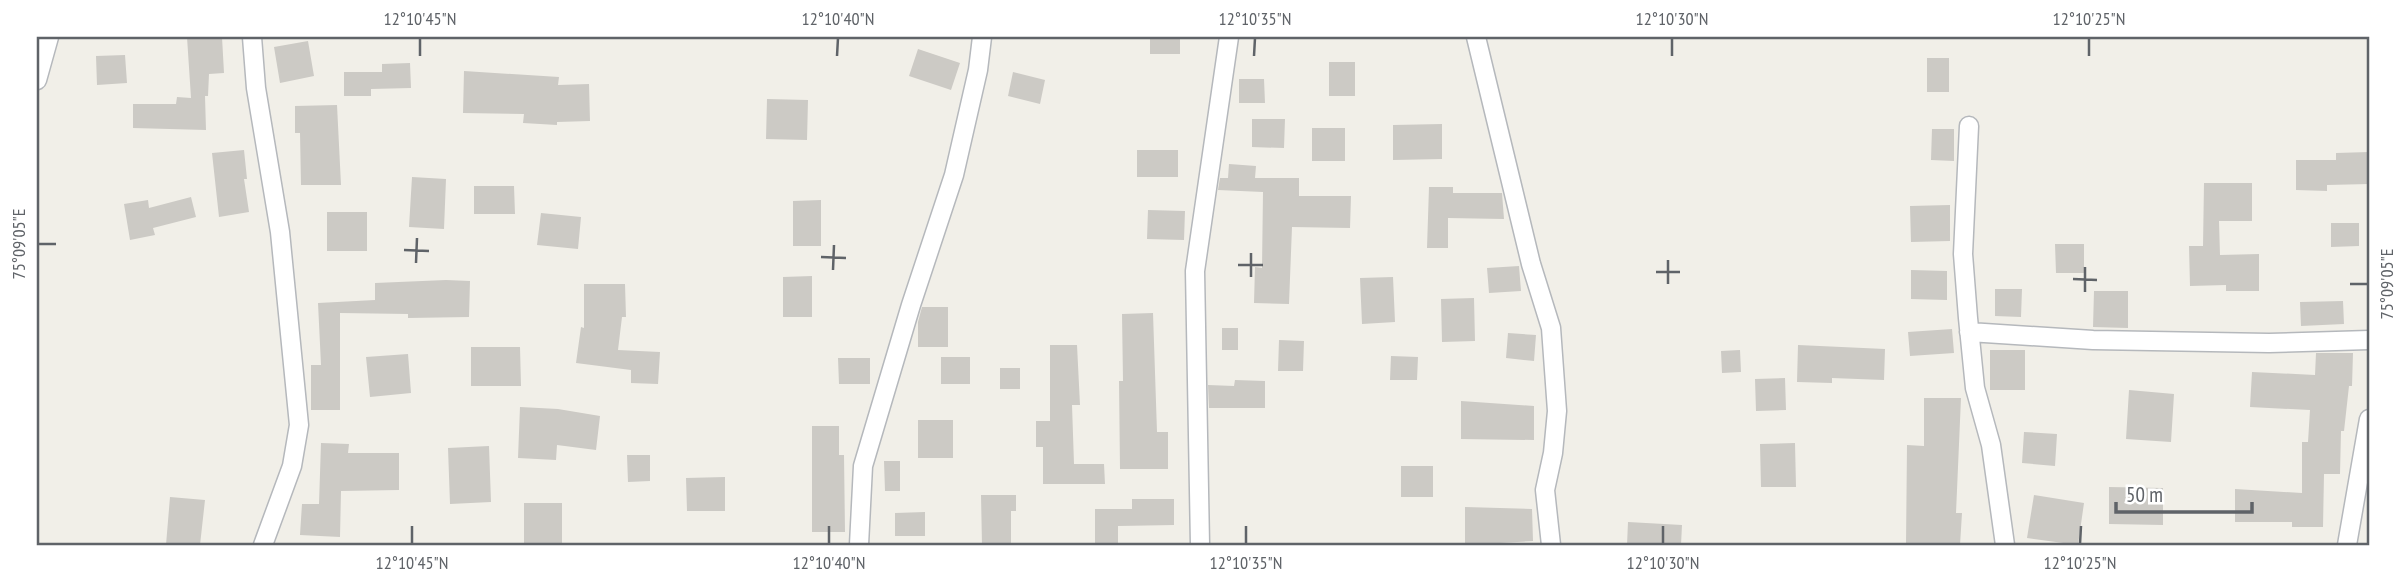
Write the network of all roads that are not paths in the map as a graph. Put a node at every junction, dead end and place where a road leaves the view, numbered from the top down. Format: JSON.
{"nodes":[{"id":1,"x":49,"y":37,"type":"edge"},
{"id":2,"x":252,"y":37,"type":"edge"},
{"id":3,"x":982,"y":37,"type":"edge"},
{"id":4,"x":1229,"y":37,"type":"edge"},
{"id":5,"x":1476,"y":37,"type":"edge"},
{"id":6,"x":37,"y":80,"type":"edge"},
{"id":7,"x":1969,"y":126,"type":"dead end"},
{"id":8,"x":1969,"y":332,"type":"junction"},
{"id":9,"x":2369,"y":340,"type":"edge"},
{"id":10,"x":2369,"y":419,"type":"edge"},
{"id":11,"x":263,"y":545,"type":"edge"},
{"id":12,"x":859,"y":545,"type":"edge"},
{"id":13,"x":1200,"y":545,"type":"edge"},
{"id":14,"x":1551,"y":545,"type":"edge"},
{"id":15,"x":2005,"y":545,"type":"edge"},
{"id":16,"x":2347,"y":545,"type":"edge"}],
"edges":[{"from":1,"to":6,"type":"street"},
{"from":2,"to":11,"type":"street"},
{"from":3,"to":12,"type":"street"},
{"from":4,"to":13,"type":"street"},
{"from":5,"to":14,"type":"street"},
{"from":7,"to":8,"type":"street"},
{"from":8,"to":9,"type":"street"},
{"from":8,"to":15,"type":"street"},
{"from":10,"to":16,"type":"street"}]}
